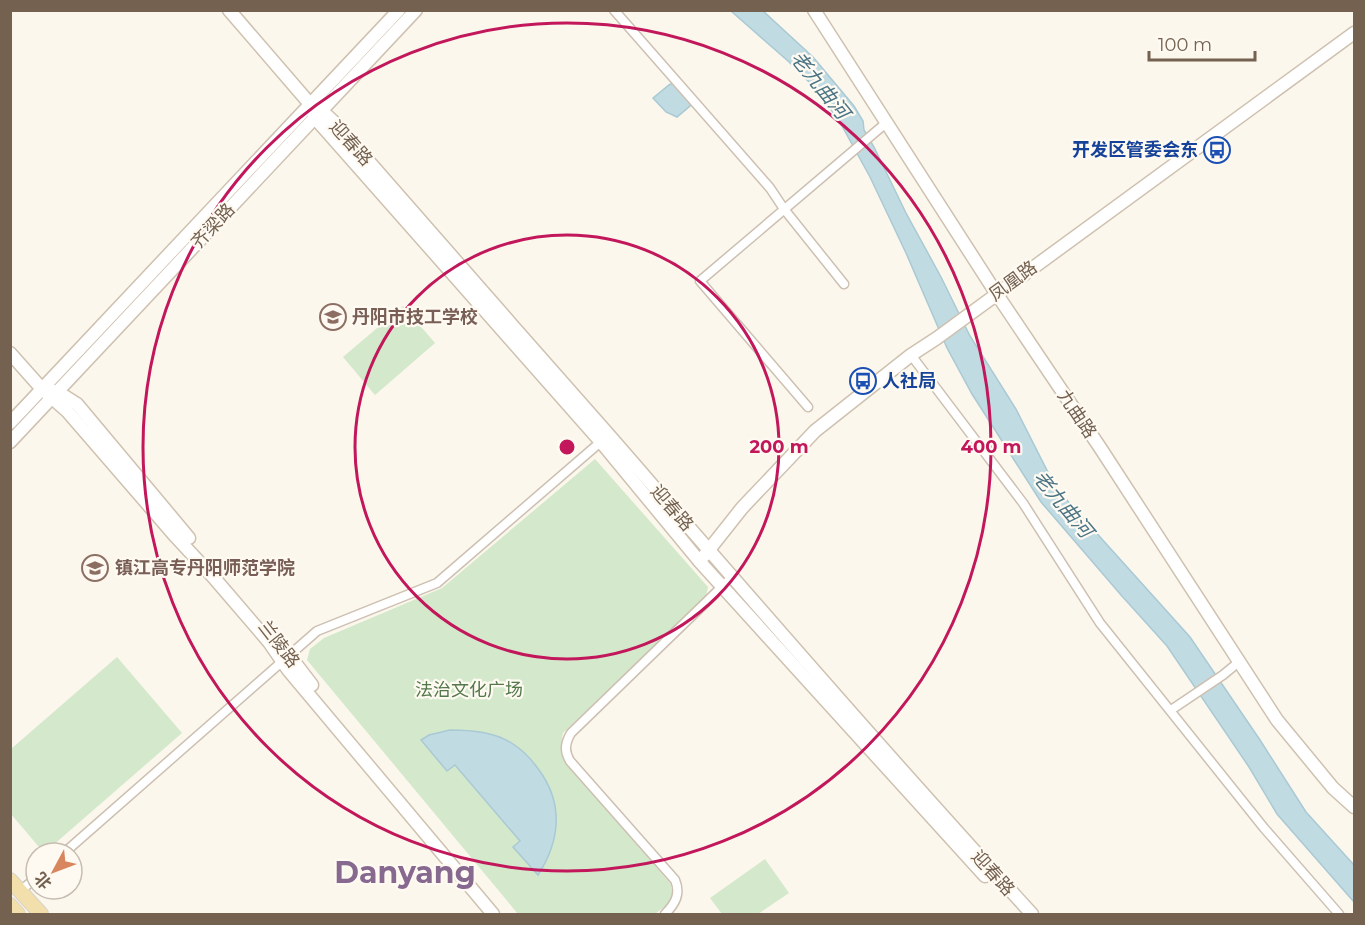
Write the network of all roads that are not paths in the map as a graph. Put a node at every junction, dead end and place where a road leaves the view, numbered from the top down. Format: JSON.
{"nodes":[{"id":1,"x":230,"y":10,"type":"edge"},
{"id":2,"x":399,"y":10,"type":"edge"},
{"id":3,"x":416,"y":10,"type":"edge"},
{"id":4,"x":614,"y":10,"type":"edge"},
{"id":5,"x":814,"y":10,"type":"edge"},
{"id":6,"x":1354,"y":33,"type":"edge"},
{"id":7,"x":310,"y":104,"type":"junction"},
{"id":8,"x":319,"y":115,"type":"junction"},
{"id":9,"x":886,"y":123,"type":"junction"},
{"id":10,"x":784,"y":209,"type":"junction"},
{"id":11,"x":844,"y":284,"type":"dead end"},
{"id":12,"x":996,"y":293,"type":"junction"},
{"id":13,"x":10,"y":353,"type":"edge"},
{"id":14,"x":911,"y":355,"type":"junction"},
{"id":15,"x":51,"y":393,"type":"junction"},
{"id":16,"x":808,"y":407,"type":"dead end"},
{"id":17,"x":10,"y":423,"type":"edge"},
{"id":18,"x":605,"y":439,"type":"junction"},
{"id":19,"x":10,"y":442,"type":"edge"},
{"id":20,"x":708,"y":551,"type":"junction"},
{"id":21,"x":700,"y":562,"type":"junction"},
{"id":22,"x":727,"y":582,"type":"junction"},
{"id":23,"x":286,"y":658,"type":"junction"},
{"id":24,"x":1240,"y":660,"type":"junction"},
{"id":25,"x":1171,"y":710,"type":"junction"},
{"id":26,"x":1354,"y":807,"type":"edge"},
{"id":27,"x":78,"y":841,"type":"edge"},
{"id":28,"x":10,"y":880,"type":"edge"},
{"id":29,"x":24,"y":888,"type":"edge"},
{"id":30,"x":20,"y":891,"type":"junction"},
{"id":31,"x":10,"y":906,"type":"edge"},
{"id":32,"x":18,"y":915,"type":"edge"},
{"id":33,"x":41,"y":915,"type":"edge"},
{"id":34,"x":493,"y":915,"type":"edge"},
{"id":35,"x":503,"y":915,"type":"edge"},
{"id":36,"x":665,"y":915,"type":"edge"},
{"id":37,"x":1021,"y":915,"type":"edge"},
{"id":38,"x":1032,"y":915,"type":"edge"},
{"id":39,"x":1339,"y":915,"type":"edge"}],
"edges":[{"from":1,"to":7,"type":"street","name":"迎春路"},
{"from":2,"to":7,"type":"street","name":"齐梁路"},
{"from":3,"to":8,"type":"street","name":"齐梁路"},
{"from":4,"to":10,"type":"street"},
{"from":5,"to":9,"type":"street","name":"九曲路"},
{"from":6,"to":12,"type":"street","name":"凤凰路"},
{"from":7,"to":8,"type":"street","name":"迎春路"},
{"from":7,"to":15,"type":"street","name":"齐梁路"},
{"from":8,"to":15,"type":"street","name":"齐梁路"},
{"from":8,"to":18,"type":"street","name":"迎春路"},
{"from":9,"to":10,"type":"street"},
{"from":9,"to":12,"type":"street","name":"九曲路"},
{"from":10,"to":11,"type":"street"},
{"from":10,"to":16,"type":"street"},
{"from":12,"to":14,"type":"street","name":"凤凰路"},
{"from":12,"to":24,"type":"street","name":"九曲路"},
{"from":13,"to":15,"type":"street","name":"兰陵路"},
{"from":14,"to":20,"type":"street","name":"凤凰路"},
{"from":14,"to":25,"type":"street"},
{"from":15,"to":17,"type":"street","name":"齐梁路"},
{"from":15,"to":19,"type":"street","name":"齐梁路"},
{"from":15,"to":23,"type":"street","name":"兰陵路"},
{"from":18,"to":20,"type":"street","name":"迎春路"},
{"from":18,"to":21,"type":"street","name":"迎春路"},
{"from":18,"to":23,"type":"street"},
{"from":20,"to":21,"type":"street","name":"凤凰路"},
{"from":20,"to":22,"type":"street","name":"迎春路"},
{"from":21,"to":22,"type":"street","name":"迎春路"},
{"from":22,"to":36,"type":"street"},
{"from":22,"to":37,"type":"street","name":"迎春路"},
{"from":22,"to":38,"type":"street","name":"迎春路"},
{"from":23,"to":27,"type":"street"},
{"from":23,"to":34,"type":"street","name":"兰陵路"},
{"from":23,"to":35,"type":"street","name":"兰陵路"},
{"from":24,"to":25,"type":"street"},
{"from":24,"to":26,"type":"street","name":"九曲路"},
{"from":25,"to":39,"type":"street"},
{"from":28,"to":30,"type":"main road"},
{"from":29,"to":30,"type":"street"},
{"from":30,"to":33,"type":"main road"},
{"from":31,"to":32,"type":"main road"}]}
